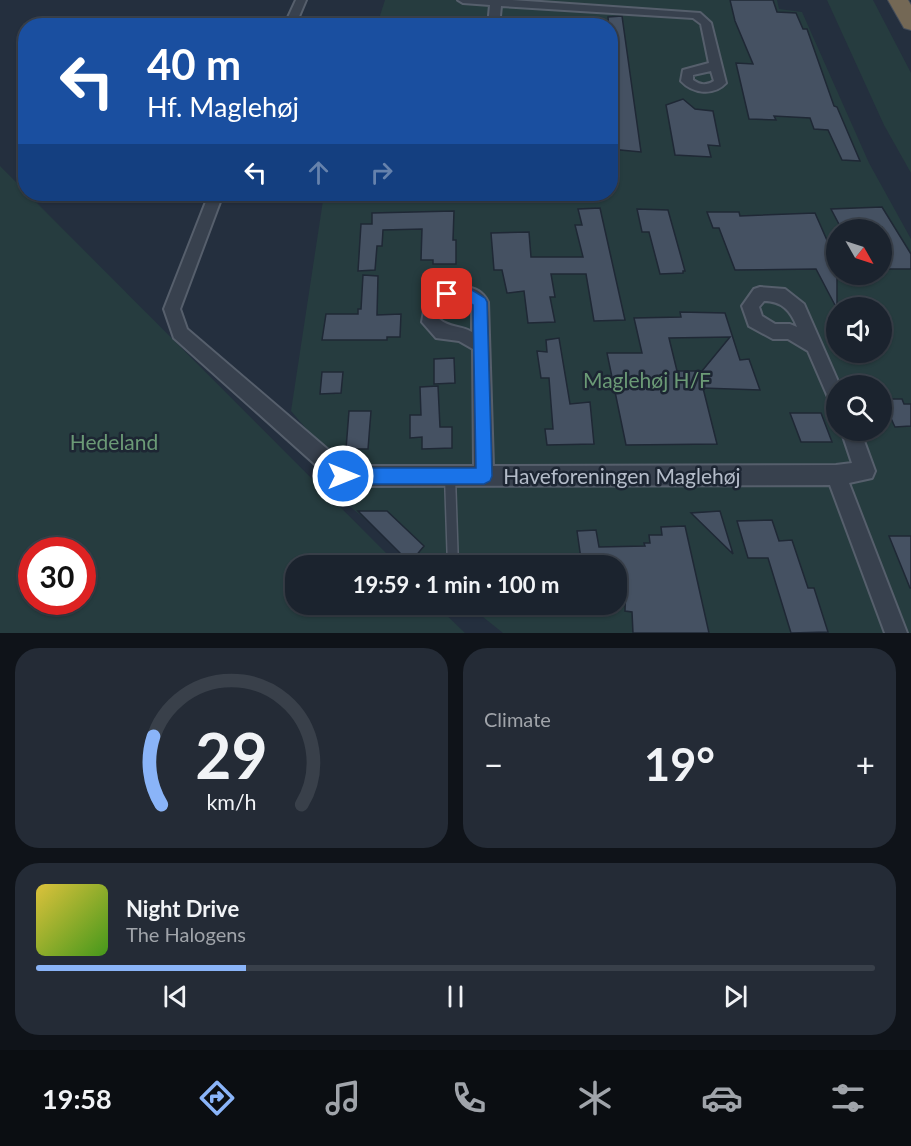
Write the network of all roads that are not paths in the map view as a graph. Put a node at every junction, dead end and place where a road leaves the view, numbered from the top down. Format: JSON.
{"nodes":[{"id":1,"x":301,"y":0,"type":"edge"},
{"id":2,"x":463,"y":0,"type":"edge"},
{"id":3,"x":472,"y":0,"type":"edge"},
{"id":4,"x":682,"y":0,"type":"edge"},
{"id":5,"x":898,"y":0,"type":"edge"},
{"id":6,"x":496,"y":2,"type":"junction"},
{"id":7,"x":684,"y":14,"type":"junction"},
{"id":8,"x":293,"y":18,"type":"edge"},
{"id":9,"x":494,"y":18,"type":"edge"},
{"id":10,"x":911,"y":24,"type":"edge"},
{"id":11,"x":716,"y":64,"type":"dead end"},
{"id":12,"x":213,"y":201,"type":"edge"},
{"id":13,"x":481,"y":345,"type":"dead end"},
{"id":14,"x":815,"y":346,"type":"dead end"},
{"id":15,"x":827,"y":375,"type":"edge"},
{"id":16,"x":854,"y":441,"type":"edge"},
{"id":17,"x":836,"y":475,"type":"junction"},
{"id":18,"x":450,"y":476,"type":"junction"},
{"id":19,"x":484,"y":476,"type":"junction"},
{"id":20,"x":453,"y":555,"type":"edge"},
{"id":21,"x":896,"y":633,"type":"edge"}],
"edges":[{"from":1,"to":8,"type":"street"},
{"from":2,"to":3,"type":"street"},
{"from":3,"to":6,"type":"street"},
{"from":4,"to":7,"type":"street"},
{"from":5,"to":10,"type":"highway"},
{"from":6,"to":7,"type":"street"},
{"from":6,"to":9,"type":"street"},
{"from":7,"to":11,"type":"street"},
{"from":12,"to":18,"type":"street","name":"Haveforeningen Maglehøj"},
{"from":13,"to":19,"type":"street"},
{"from":14,"to":15,"type":"street"},
{"from":16,"to":17,"type":"street","name":"Haveforeningen Maglehøj"},
{"from":17,"to":19,"type":"street","name":"Haveforeningen Maglehøj"},
{"from":17,"to":21,"type":"street"},
{"from":18,"to":19,"type":"street","name":"Haveforeningen Maglehøj"},
{"from":18,"to":20,"type":"lane"}]}
